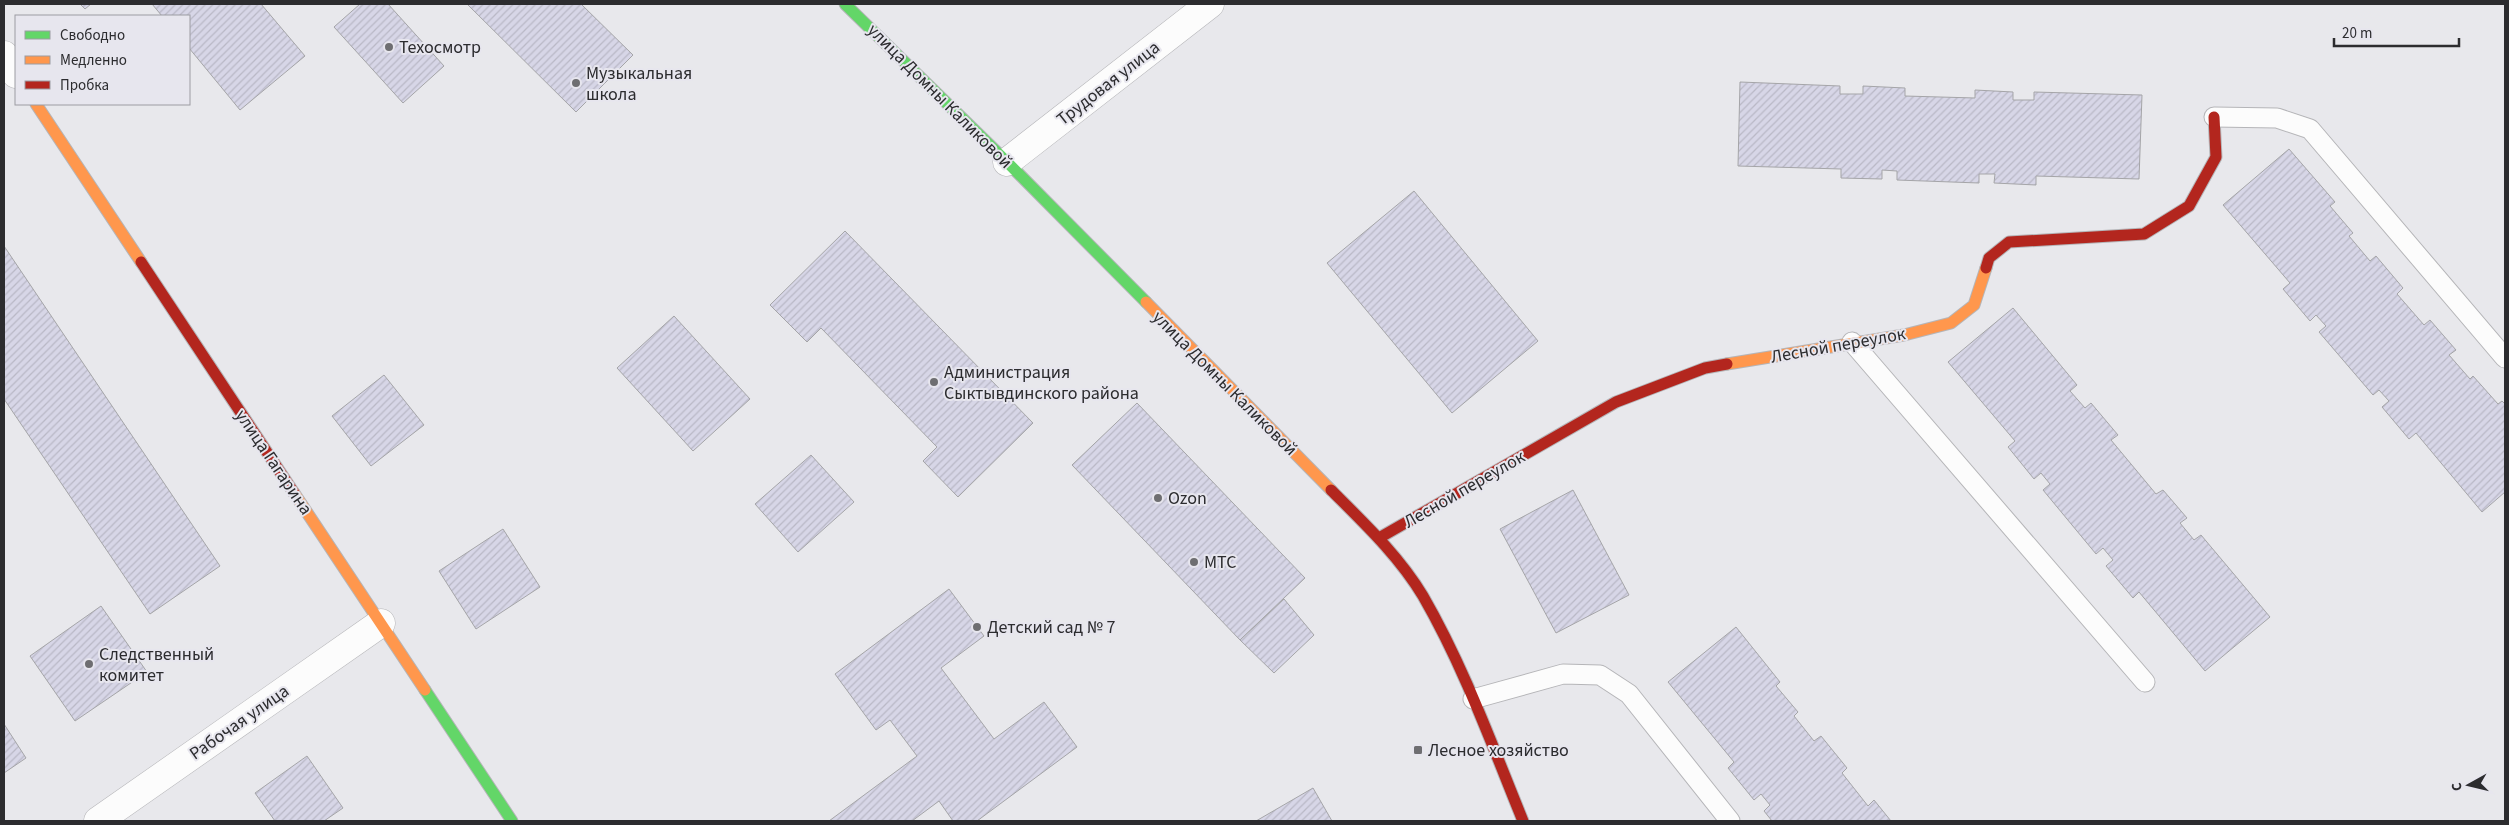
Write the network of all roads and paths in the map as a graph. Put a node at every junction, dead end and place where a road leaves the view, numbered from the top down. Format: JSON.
{"nodes":[{"id":1,"x":845,"y":4,"type":"edge"},
{"id":2,"x":1210,"y":4,"type":"edge"},
{"id":3,"x":4,"y":55,"type":"edge"},
{"id":4,"x":15,"y":72,"type":"edge"},
{"id":5,"x":37,"y":105,"type":"edge"},
{"id":6,"x":2214,"y":117,"type":"joint"},
{"id":7,"x":1007,"y":162,"type":"junction"},
{"id":8,"x":1852,"y":342,"type":"junction"},
{"id":9,"x":2505,"y":358,"type":"edge"},
{"id":10,"x":1379,"y":538,"type":"junction"},
{"id":11,"x":381,"y":623,"type":"junction"},
{"id":12,"x":2145,"y":682,"type":"dead end"},
{"id":13,"x":1473,"y":698,"type":"junction"},
{"id":14,"x":98,"y":821,"type":"edge"},
{"id":15,"x":512,"y":821,"type":"edge"},
{"id":16,"x":1522,"y":821,"type":"edge"},
{"id":17,"x":1730,"y":821,"type":"edge"}],
"edges":[{"from":1,"to":7,"type":"street","name":"улица Домны Каликовой"},
{"from":2,"to":7,"type":"street","name":"Трудовая улица"},
{"from":3,"to":4,"type":"street"},
{"from":5,"to":11,"type":"street","name":"улица Гагарина"},
{"from":6,"to":8,"type":"street","name":"Лесной переулок"},
{"from":6,"to":9,"type":"lane"},
{"from":7,"to":10,"type":"street","name":"улица Домны Каликовой"},
{"from":8,"to":10,"type":"street","name":"Лесной переулок"},
{"from":8,"to":12,"type":"lane"},
{"from":10,"to":13,"type":"street","name":"улица Домны Каликовой"},
{"from":11,"to":14,"type":"street","name":"Рабочая улица"},
{"from":11,"to":15,"type":"street","name":"улица Гагарина"},
{"from":13,"to":16,"type":"street","name":"улица Домны Каликовой"},
{"from":13,"to":17,"type":"lane"}]}
